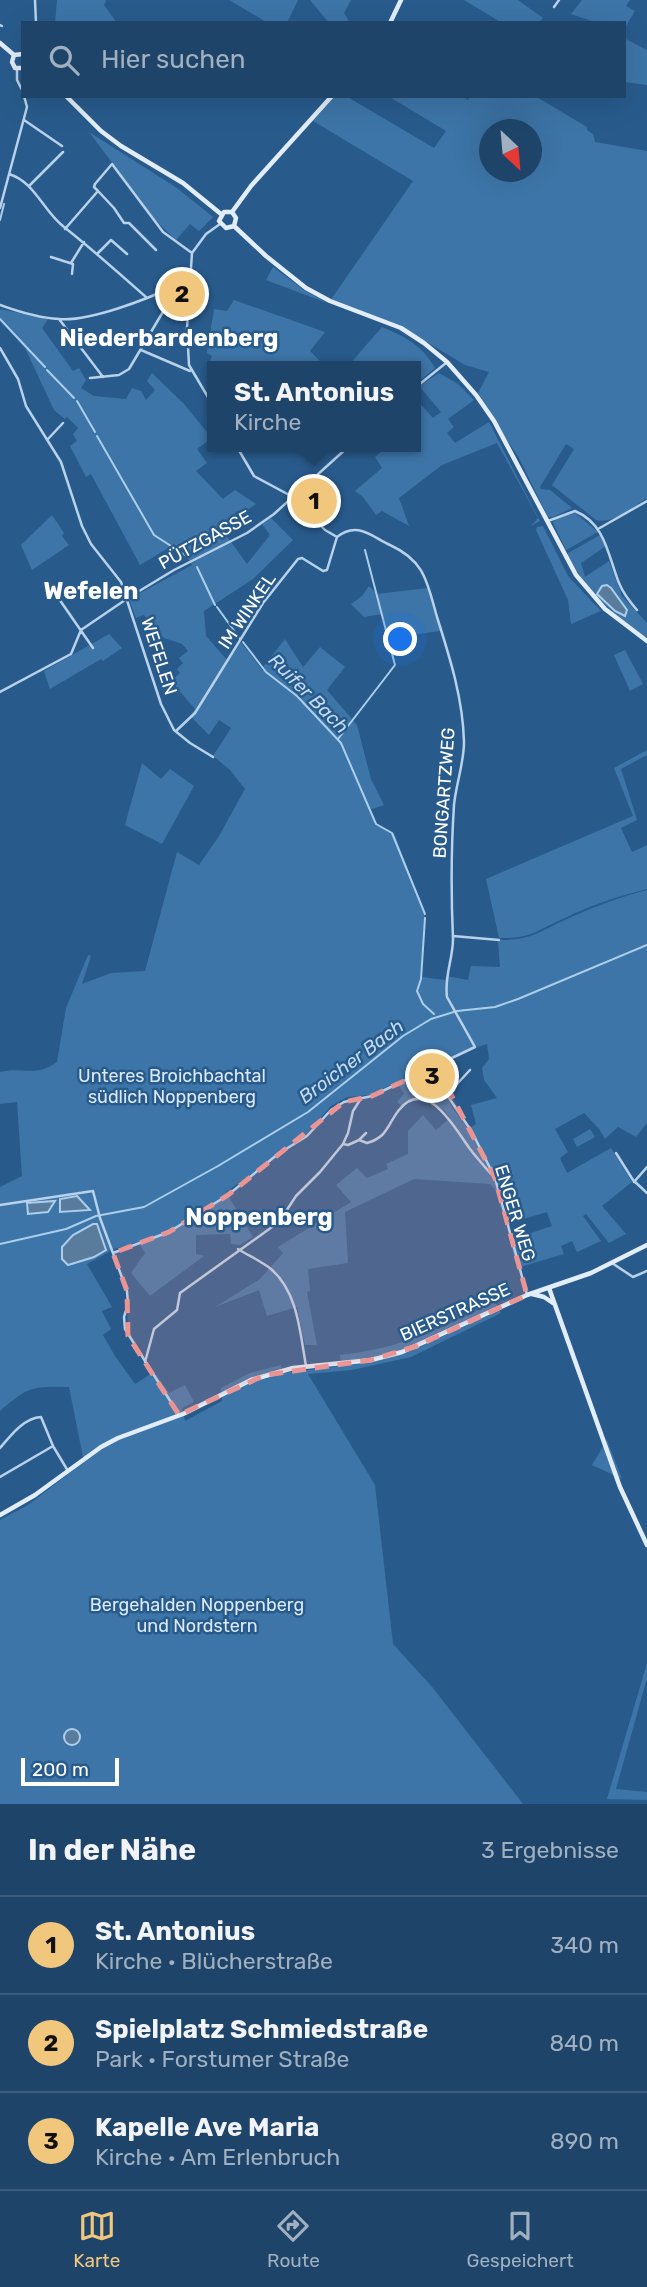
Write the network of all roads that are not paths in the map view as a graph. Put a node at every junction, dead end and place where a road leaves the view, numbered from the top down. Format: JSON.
{"nodes":[{"id":1,"x":35,"y":0,"type":"edge"},
{"id":2,"x":401,"y":0,"type":"edge"},
{"id":3,"x":552,"y":0,"type":"edge"},
{"id":4,"x":557,"y":4,"type":"edge"},
{"id":5,"x":36,"y":21,"type":"edge"},
{"id":6,"x":391,"y":21,"type":"edge"},
{"id":7,"x":0,"y":43,"type":"edge"},
{"id":8,"x":21,"y":54,"type":"edge"},
{"id":9,"x":14,"y":55,"type":"junction"},
{"id":10,"x":20,"y":68,"type":"edge"},
{"id":11,"x":21,"y":88,"type":"edge"},
{"id":12,"x":25,"y":98,"type":"edge"},
{"id":13,"x":68,"y":98,"type":"edge"},
{"id":14,"x":330,"y":98,"type":"edge"},
{"id":15,"x":24,"y":120,"type":"junction"},
{"id":16,"x":62,"y":146,"type":"dead end"},
{"id":17,"x":63,"y":152,"type":"dead end"},
{"id":18,"x":9,"y":174,"type":"junction"},
{"id":19,"x":29,"y":186,"type":"junction"},
{"id":20,"x":98,"y":191,"type":"junction"},
{"id":21,"x":0,"y":208,"type":"edge"},
{"id":22,"x":232,"y":212,"type":"junction"},
{"id":23,"x":221,"y":214,"type":"junction"},
{"id":24,"x":220,"y":224,"type":"junction"},
{"id":25,"x":234,"y":226,"type":"junction"},
{"id":26,"x":65,"y":229,"type":"junction"},
{"id":27,"x":84,"y":242,"type":"junction"},
{"id":28,"x":156,"y":250,"type":"dead end"},
{"id":29,"x":192,"y":253,"type":"junction"},
{"id":30,"x":97,"y":254,"type":"junction"},
{"id":31,"x":127,"y":254,"type":"dead end"},
{"id":32,"x":51,"y":257,"type":"dead end"},
{"id":33,"x":71,"y":263,"type":"junction"},
{"id":34,"x":191,"y":273,"type":"junction"},
{"id":35,"x":72,"y":274,"type":"dead end"},
{"id":36,"x":175,"y":286,"type":"junction"},
{"id":37,"x":147,"y":298,"type":"junction"},
{"id":38,"x":0,"y":305,"type":"edge"},
{"id":39,"x":58,"y":319,"type":"junction"},
{"id":40,"x":0,"y":348,"type":"edge"},
{"id":41,"x":141,"y":350,"type":"junction"},
{"id":42,"x":447,"y":362,"type":"junction"},
{"id":43,"x":191,"y":372,"type":"junction"},
{"id":44,"x":103,"y":377,"type":"junction"},
{"id":45,"x":90,"y":378,"type":"dead end"},
{"id":46,"x":421,"y":382,"type":"edge"},
{"id":47,"x":207,"y":396,"type":"edge"},
{"id":48,"x":64,"y":423,"type":"dead end"},
{"id":49,"x":48,"y":439,"type":"junction"},
{"id":50,"x":240,"y":452,"type":"edge"},
{"id":51,"x":342,"y":452,"type":"edge"},
{"id":52,"x":293,"y":497,"type":"junction"},
{"id":53,"x":647,"y":501,"type":"edge"},
{"id":54,"x":546,"y":522,"type":"junction"},
{"id":55,"x":598,"y":529,"type":"junction"},
{"id":56,"x":337,"y":537,"type":"junction"},
{"id":57,"x":57,"y":596,"type":"dead end"},
{"id":58,"x":126,"y":600,"type":"junction"},
{"id":59,"x":637,"y":611,"type":"dead end"},
{"id":60,"x":81,"y":630,"type":"junction"},
{"id":61,"x":647,"y":641,"type":"edge"},
{"id":62,"x":93,"y":648,"type":"dead end"},
{"id":63,"x":0,"y":692,"type":"edge"},
{"id":64,"x":176,"y":731,"type":"junction"},
{"id":65,"x":213,"y":757,"type":"dead end"},
{"id":66,"x":453,"y":936,"type":"junction"},
{"id":67,"x":499,"y":940,"type":"dead end"},
{"id":68,"x":436,"y":1066,"type":"junction"},
{"id":69,"x":470,"y":1070,"type":"dead end"},
{"id":70,"x":445,"y":1087,"type":"junction"},
{"id":71,"x":361,"y":1098,"type":"junction"},
{"id":72,"x":366,"y":1133,"type":"dead end"},
{"id":73,"x":359,"y":1140,"type":"junction"},
{"id":74,"x":342,"y":1144,"type":"junction"},
{"id":75,"x":616,"y":1153,"type":"dead end"},
{"id":76,"x":647,"y":1167,"type":"edge"},
{"id":77,"x":495,"y":1178,"type":"junction"},
{"id":78,"x":634,"y":1182,"type":"junction"},
{"id":79,"x":647,"y":1192,"type":"edge"},
{"id":80,"x":0,"y":1205,"type":"edge"},
{"id":81,"x":647,"y":1245,"type":"edge"},
{"id":82,"x":238,"y":1249,"type":"junction"},
{"id":83,"x":113,"y":1253,"type":"junction"},
{"id":84,"x":612,"y":1263,"type":"junction"},
{"id":85,"x":647,"y":1270,"type":"edge"},
{"id":86,"x":549,"y":1287,"type":"junction"},
{"id":87,"x":528,"y":1294,"type":"junction"},
{"id":88,"x":553,"y":1304,"type":"junction"},
{"id":89,"x":145,"y":1362,"type":"junction"},
{"id":90,"x":306,"y":1366,"type":"junction"},
{"id":91,"x":179,"y":1415,"type":"junction"},
{"id":92,"x":53,"y":1446,"type":"junction"},
{"id":93,"x":0,"y":1448,"type":"edge"},
{"id":94,"x":68,"y":1471,"type":"junction"},
{"id":95,"x":0,"y":1477,"type":"edge"},
{"id":96,"x":0,"y":1515,"type":"edge"},
{"id":97,"x":647,"y":1545,"type":"edge"}],
"edges":[{"from":1,"to":5,"type":"street"},
{"from":2,"to":6,"type":"main road"},
{"from":3,"to":4,"type":"street"},
{"from":7,"to":9,"type":"main road"},
{"from":8,"to":9,"type":"main road"},
{"from":9,"to":10,"type":"main road"},
{"from":10,"to":11,"type":"street"},
{"from":12,"to":15,"type":"street"},
{"from":13,"to":23,"type":"main road"},
{"from":14,"to":22,"type":"main road"},
{"from":15,"to":16,"type":"street"},
{"from":15,"to":18,"type":"street"},
{"from":17,"to":19,"type":"street"},
{"from":18,"to":19,"type":"street"},
{"from":18,"to":21,"type":"street"},
{"from":19,"to":26,"type":"street"},
{"from":20,"to":26,"type":"street"},
{"from":20,"to":28,"type":"street"},
{"from":20,"to":29,"type":"street"},
{"from":22,"to":23,"type":"main road"},
{"from":22,"to":25,"type":"main road"},
{"from":23,"to":24,"type":"main road"},
{"from":24,"to":25,"type":"main road"},
{"from":24,"to":29,"type":"street"},
{"from":25,"to":42,"type":"main road"},
{"from":26,"to":27,"type":"street"},
{"from":27,"to":30,"type":"street"},
{"from":27,"to":33,"type":"street"},
{"from":29,"to":34,"type":"street"},
{"from":30,"to":31,"type":"street"},
{"from":30,"to":37,"type":"street"},
{"from":32,"to":33,"type":"street"},
{"from":33,"to":35,"type":"street"},
{"from":34,"to":36,"type":"street"},
{"from":34,"to":43,"type":"street"},
{"from":36,"to":37,"type":"street"},
{"from":36,"to":41,"type":"street"},
{"from":37,"to":39,"type":"street"},
{"from":38,"to":39,"type":"street"},
{"from":39,"to":44,"type":"street"},
{"from":40,"to":49,"type":"street","name":"WEFELEN"},
{"from":41,"to":43,"type":"street"},
{"from":41,"to":44,"type":"street"},
{"from":42,"to":46,"type":"street"},
{"from":42,"to":54,"type":"main road"},
{"from":43,"to":47,"type":"street"},
{"from":44,"to":45,"type":"street"},
{"from":48,"to":49,"type":"street"},
{"from":49,"to":58,"type":"street","name":"WEFELEN"},
{"from":50,"to":52,"type":"street"},
{"from":51,"to":52,"type":"street","name":"PÜTZGASSE"},
{"from":52,"to":56,"type":"street"},
{"from":52,"to":58,"type":"street","name":"PÜTZGASSE"},
{"from":53,"to":55,"type":"street"},
{"from":54,"to":55,"type":"street"},
{"from":54,"to":61,"type":"main road"},
{"from":55,"to":59,"type":"street"},
{"from":56,"to":64,"type":"street","name":"IM WINKEL"},
{"from":56,"to":66,"type":"street","name":"BONGARTZWEG"},
{"from":57,"to":60,"type":"street"},
{"from":58,"to":60,"type":"street","name":"PÜTZGASSE"},
{"from":58,"to":64,"type":"street","name":"WEFELEN"},
{"from":60,"to":62,"type":"street"},
{"from":60,"to":63,"type":"street"},
{"from":64,"to":65,"type":"street"},
{"from":66,"to":67,"type":"street"},
{"from":66,"to":68,"type":"street","name":"BONGARTZWEG"},
{"from":68,"to":70,"type":"street","name":"ENGER WEG"},
{"from":68,"to":71,"type":"street"},
{"from":69,"to":70,"type":"street"},
{"from":70,"to":77,"type":"street","name":"ENGER WEG"},
{"from":71,"to":74,"type":"street"},
{"from":71,"to":83,"type":"street"},
{"from":72,"to":73,"type":"street"},
{"from":73,"to":74,"type":"street"},
{"from":73,"to":77,"type":"street"},
{"from":74,"to":82,"type":"street"},
{"from":75,"to":78,"type":"street"},
{"from":76,"to":78,"type":"street"},
{"from":77,"to":87,"type":"street","name":"ENGER WEG"},
{"from":78,"to":79,"type":"street"},
{"from":80,"to":83,"type":"street"},
{"from":81,"to":84,"type":"main road","name":"BIERSTRASSE"},
{"from":82,"to":89,"type":"street"},
{"from":82,"to":90,"type":"street"},
{"from":83,"to":89,"type":"street"},
{"from":84,"to":85,"type":"street"},
{"from":84,"to":86,"type":"main road","name":"BIERSTRASSE"},
{"from":86,"to":87,"type":"main road","name":"BIERSTRASSE"},
{"from":86,"to":88,"type":"main road"},
{"from":87,"to":88,"type":"main road"},
{"from":87,"to":90,"type":"main road","name":"BIERSTRASSE"},
{"from":88,"to":97,"type":"main road"},
{"from":89,"to":91,"type":"street"},
{"from":90,"to":91,"type":"main road","name":"BIERSTRASSE"},
{"from":91,"to":94,"type":"main road","name":"BIERSTRASSE"},
{"from":92,"to":93,"type":"street"},
{"from":92,"to":94,"type":"street"},
{"from":92,"to":95,"type":"street"},
{"from":94,"to":96,"type":"main road","name":"BIERSTRASSE"}]}
